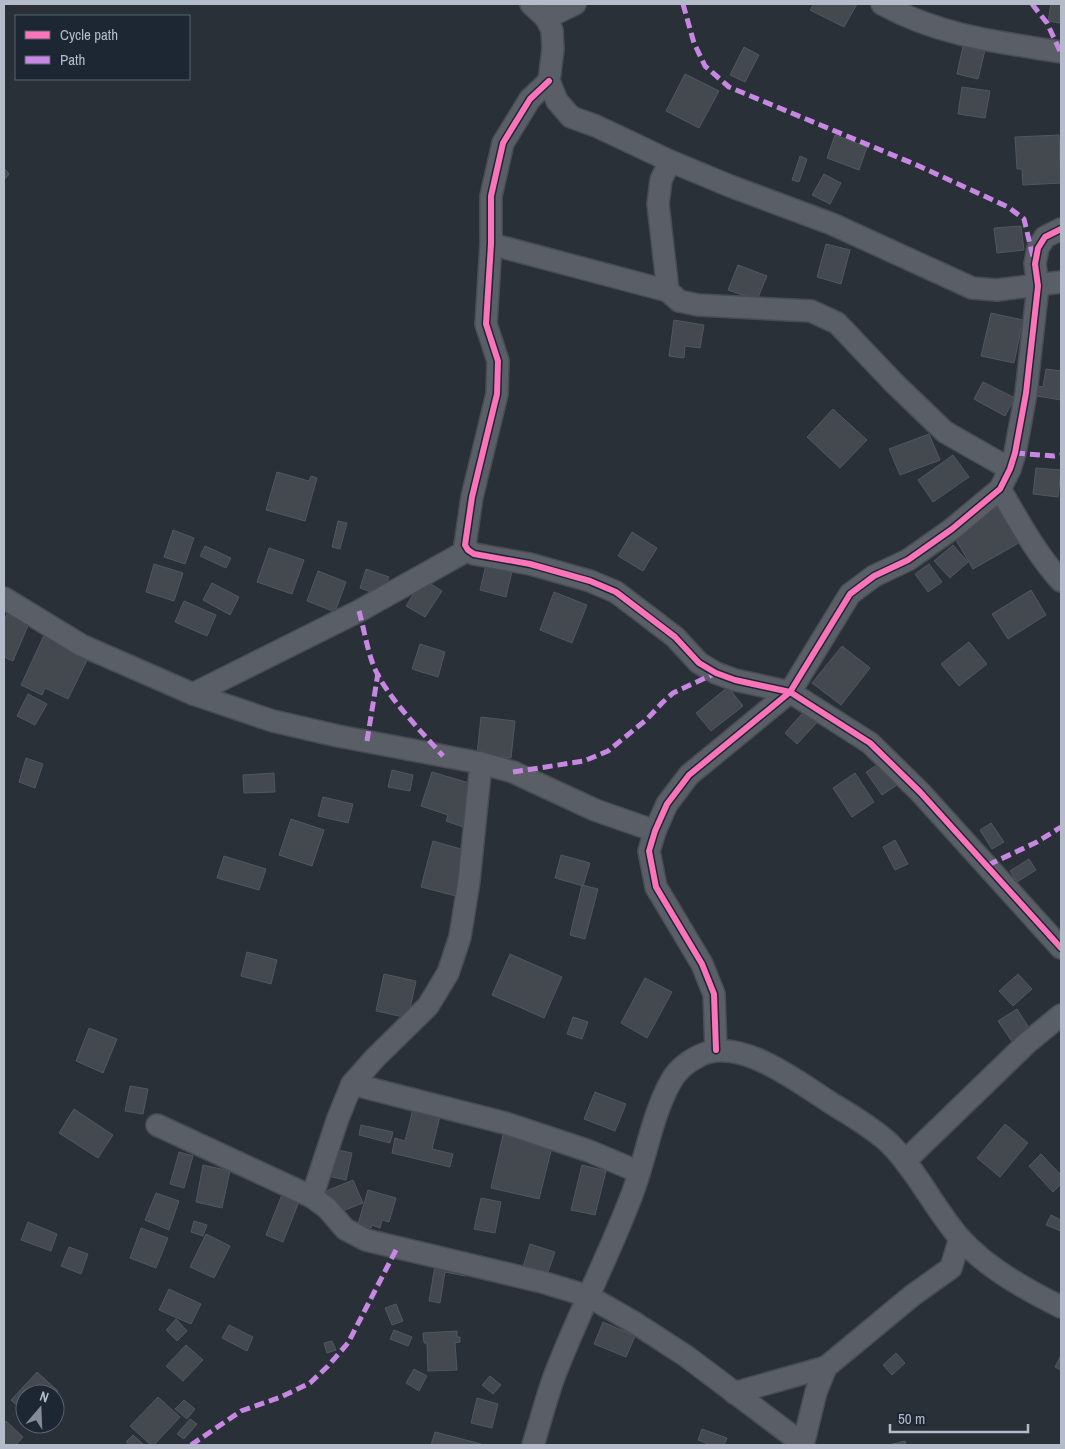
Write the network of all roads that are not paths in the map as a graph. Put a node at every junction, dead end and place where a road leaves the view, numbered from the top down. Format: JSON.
{"nodes":[{"id":1,"x":531,"y":4,"type":"edge"},
{"id":2,"x":575,"y":4,"type":"edge"},
{"id":3,"x":882,"y":4,"type":"edge"},
{"id":4,"x":546,"y":18,"type":"junction"},
{"id":5,"x":1061,"y":52,"type":"edge"},
{"id":6,"x":549,"y":81,"type":"junction"},
{"id":7,"x":670,"y":161,"type":"junction"},
{"id":8,"x":1061,"y":229,"type":"edge"},
{"id":9,"x":491,"y":244,"type":"junction"},
{"id":10,"x":1061,"y":282,"type":"edge"},
{"id":11,"x":1038,"y":286,"type":"junction"},
{"id":12,"x":668,"y":291,"type":"junction"},
{"id":13,"x":1010,"y":469,"type":"junction"},
{"id":14,"x":1000,"y":489,"type":"junction"},
{"id":15,"x":468,"y":550,"type":"junction"},
{"id":16,"x":1061,"y":582,"type":"edge"},
{"id":17,"x":4,"y":598,"type":"edge"},
{"id":18,"x":790,"y":692,"type":"junction"},
{"id":19,"x":193,"y":694,"type":"junction"},
{"id":20,"x":481,"y":763,"type":"junction"},
{"id":21,"x":655,"y":831,"type":"junction"},
{"id":22,"x":1061,"y":948,"type":"edge"},
{"id":23,"x":1061,"y":1016,"type":"edge"},
{"id":24,"x":716,"y":1050,"type":"junction"},
{"id":25,"x":352,"y":1084,"type":"junction"},
{"id":26,"x":157,"y":1125,"type":"dead end"},
{"id":27,"x":905,"y":1161,"type":"junction"},
{"id":28,"x":639,"y":1172,"type":"junction"},
{"id":29,"x":312,"y":1196,"type":"junction"},
{"id":30,"x":960,"y":1238,"type":"junction"},
{"id":31,"x":990,"y":1265,"type":"junction"},
{"id":32,"x":951,"y":1268,"type":"junction"},
{"id":33,"x":588,"y":1296,"type":"junction"},
{"id":34,"x":1061,"y":1307,"type":"edge"},
{"id":35,"x":826,"y":1367,"type":"junction"},
{"id":36,"x":734,"y":1393,"type":"junction"},
{"id":37,"x":533,"y":1445,"type":"edge"},
{"id":38,"x":803,"y":1445,"type":"edge"}],
"edges":[{"from":1,"to":4,"type":"street"},
{"from":2,"to":4,"type":"street"},
{"from":3,"to":5,"type":"street"},
{"from":4,"to":6,"type":"street"},
{"from":6,"to":7,"type":"street"},
{"from":6,"to":9,"type":"street"},
{"from":7,"to":11,"type":"street"},
{"from":7,"to":12,"type":"street"},
{"from":8,"to":11,"type":"street"},
{"from":9,"to":12,"type":"street"},
{"from":9,"to":15,"type":"street"},
{"from":10,"to":11,"type":"street"},
{"from":11,"to":13,"type":"street"},
{"from":12,"to":13,"type":"street"},
{"from":13,"to":14,"type":"street"},
{"from":14,"to":16,"type":"street"},
{"from":14,"to":18,"type":"street"},
{"from":15,"to":18,"type":"street"},
{"from":15,"to":19,"type":"street"},
{"from":17,"to":19,"type":"street"},
{"from":18,"to":21,"type":"street"},
{"from":18,"to":22,"type":"street"},
{"from":19,"to":20,"type":"street"},
{"from":20,"to":21,"type":"street"},
{"from":20,"to":25,"type":"street"},
{"from":21,"to":24,"type":"street"},
{"from":23,"to":27,"type":"street"},
{"from":24,"to":27,"type":"street"},
{"from":24,"to":28,"type":"street"},
{"from":25,"to":28,"type":"street"},
{"from":25,"to":29,"type":"street"},
{"from":26,"to":29,"type":"street"},
{"from":27,"to":30,"type":"street"},
{"from":28,"to":33,"type":"street"},
{"from":29,"to":33,"type":"street"},
{"from":30,"to":31,"type":"street"},
{"from":30,"to":32,"type":"street"},
{"from":31,"to":32,"type":"street"},
{"from":31,"to":34,"type":"street"},
{"from":32,"to":35,"type":"street"},
{"from":33,"to":36,"type":"street"},
{"from":33,"to":37,"type":"street"},
{"from":35,"to":36,"type":"street"},
{"from":35,"to":38,"type":"street"},
{"from":36,"to":38,"type":"street"}]}
